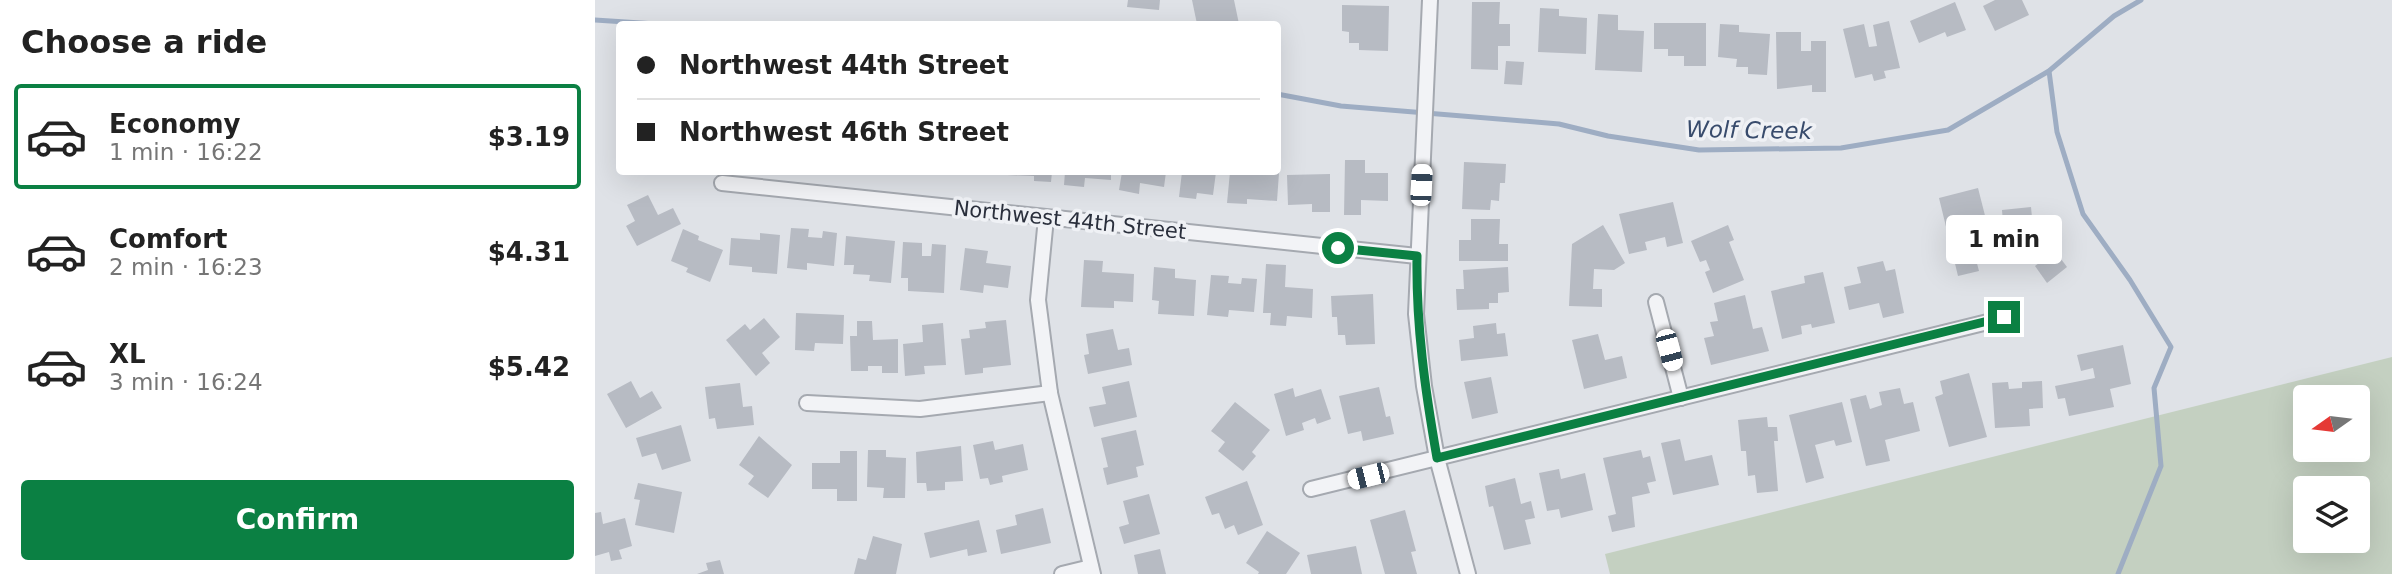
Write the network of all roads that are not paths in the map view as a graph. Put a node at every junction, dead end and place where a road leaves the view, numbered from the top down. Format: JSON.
{"nodes":[{"id":1,"x":1430,"y":0,"type":"edge"},
{"id":2,"x":722,"y":183,"type":"dead end"},
{"id":3,"x":1046,"y":218,"type":"junction"},
{"id":4,"x":1417,"y":256,"type":"junction"},
{"id":5,"x":1656,"y":302,"type":"dead end"},
{"id":6,"x":2004,"y":317,"type":"dead end"},
{"id":7,"x":1050,"y":393,"type":"junction"},
{"id":8,"x":1681,"y":398,"type":"junction"},
{"id":9,"x":807,"y":403,"type":"dead end"},
{"id":10,"x":1437,"y":458,"type":"junction"},
{"id":11,"x":1311,"y":489,"type":"dead end"},
{"id":12,"x":1092,"y":570,"type":"edge"},
{"id":13,"x":1062,"y":574,"type":"edge"},
{"id":14,"x":1468,"y":574,"type":"edge"}],
"edges":[{"from":1,"to":4,"type":"street"},
{"from":2,"to":3,"type":"street","name":"Northwest 44th Street"},
{"from":3,"to":4,"type":"street","name":"Northwest 44th Street"},
{"from":3,"to":7,"type":"street"},
{"from":4,"to":10,"type":"street"},
{"from":5,"to":8,"type":"street"},
{"from":6,"to":8,"type":"street"},
{"from":7,"to":9,"type":"street"},
{"from":7,"to":12,"type":"street"},
{"from":8,"to":10,"type":"street"},
{"from":10,"to":11,"type":"street"},
{"from":10,"to":14,"type":"street"},
{"from":12,"to":13,"type":"street"}]}
